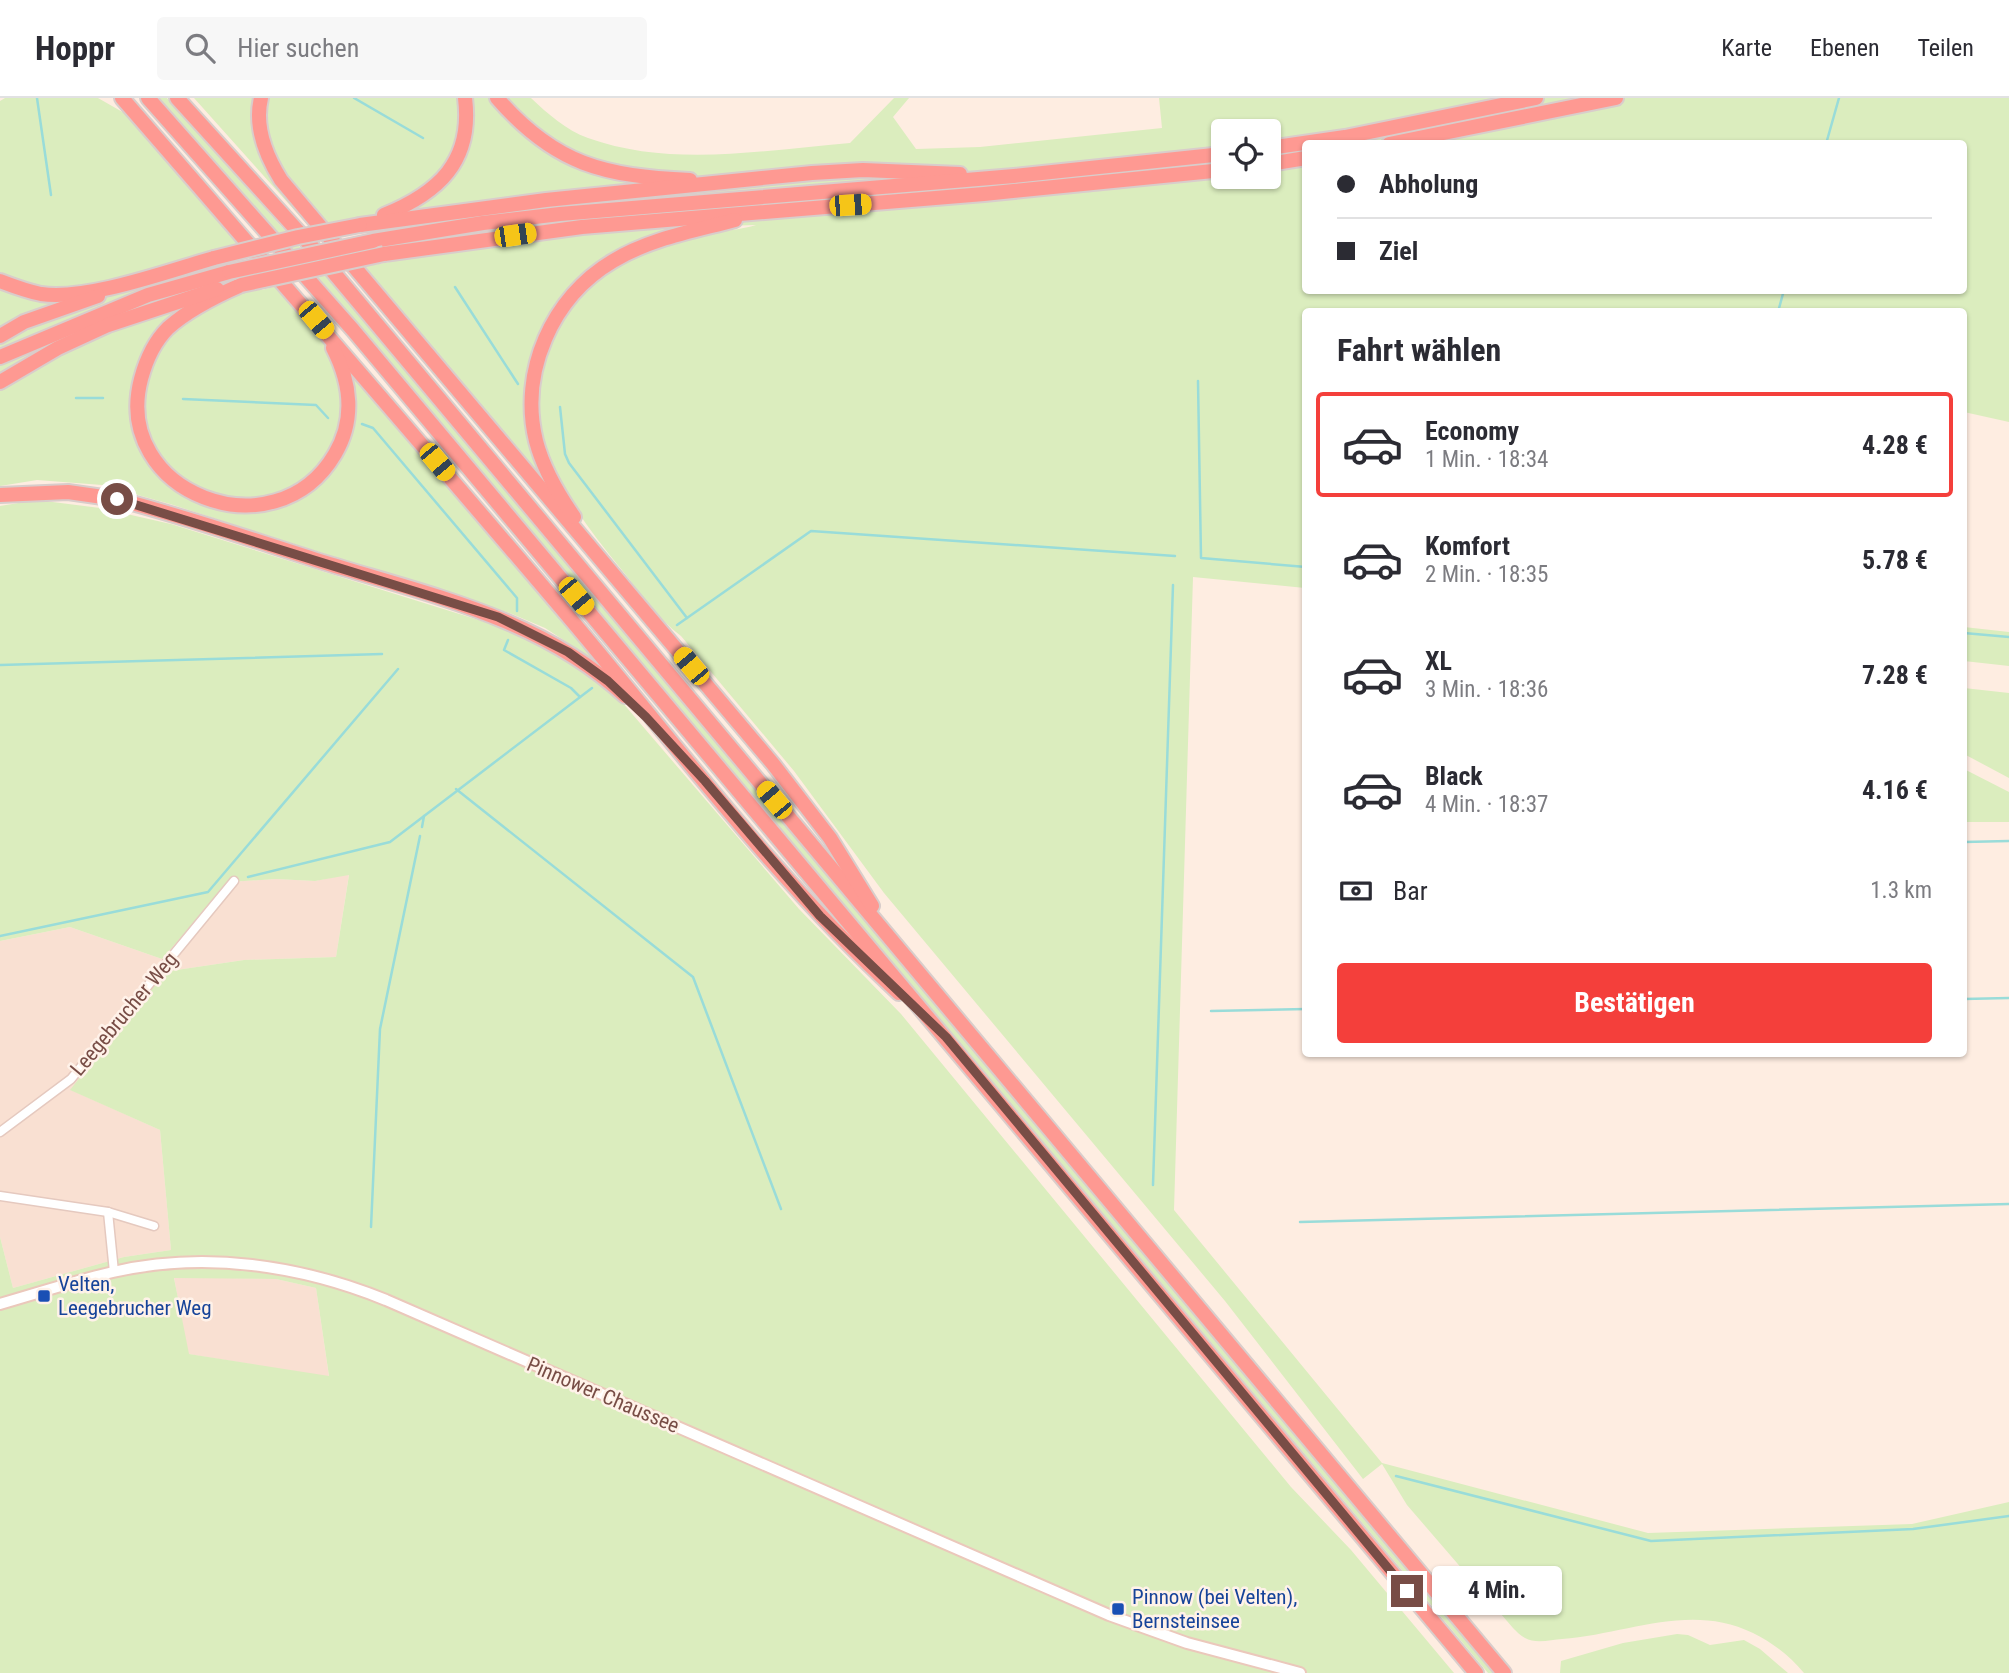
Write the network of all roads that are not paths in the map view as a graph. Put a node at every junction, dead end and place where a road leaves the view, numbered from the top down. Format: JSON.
{"nodes":[{"id":1,"x":109,"y":98,"type":"edge"},
{"id":2,"x":122,"y":98,"type":"edge"},
{"id":3,"x":148,"y":98,"type":"edge"},
{"id":4,"x":177,"y":98,"type":"edge"},
{"id":5,"x":261,"y":98,"type":"edge"},
{"id":6,"x":465,"y":98,"type":"edge"},
{"id":7,"x":497,"y":98,"type":"edge"},
{"id":8,"x":1536,"y":98,"type":"edge"},
{"id":9,"x":1616,"y":98,"type":"edge"},
{"id":10,"x":1320,"y":140,"type":"edge"},
{"id":11,"x":1409,"y":140,"type":"edge"},
{"id":12,"x":1302,"y":143,"type":"edge"},
{"id":13,"x":1281,"y":146,"type":"edge"},
{"id":14,"x":1211,"y":155,"type":"edge"},
{"id":15,"x":1302,"y":159,"type":"edge"},
{"id":16,"x":1281,"y":161,"type":"edge"},
{"id":17,"x":1211,"y":171,"type":"edge"},
{"id":18,"x":1014,"y":176,"type":"junction"},
{"id":19,"x":191,"y":177,"type":"junction"},
{"id":20,"x":733,"y":181,"type":"junction"},
{"id":21,"x":770,"y":212,"type":"junction"},
{"id":22,"x":360,"y":225,"type":"junction"},
{"id":23,"x":139,"y":280,"type":"junction"},
{"id":24,"x":0,"y":281,"type":"edge"},
{"id":25,"x":241,"y":285,"type":"junction"},
{"id":26,"x":316,"y":320,"type":"junction"},
{"id":27,"x":0,"y":336,"type":"edge"},
{"id":28,"x":0,"y":357,"type":"edge"},
{"id":29,"x":0,"y":382,"type":"edge"},
{"id":30,"x":0,"y":495,"type":"edge"},
{"id":31,"x":640,"y":605,"type":"junction"},
{"id":32,"x":705,"y":781,"type":"junction"},
{"id":33,"x":234,"y":881,"type":"dead end"},
{"id":34,"x":898,"y":949,"type":"junction"},
{"id":35,"x":946,"y":1037,"type":"junction"},
{"id":36,"x":0,"y":1132,"type":"edge"},
{"id":37,"x":0,"y":1196,"type":"edge"},
{"id":38,"x":107,"y":1212,"type":"junction"},
{"id":39,"x":154,"y":1226,"type":"dead end"},
{"id":40,"x":114,"y":1272,"type":"junction"},
{"id":41,"x":0,"y":1304,"type":"edge"},
{"id":42,"x":1300,"y":1673,"type":"edge"},
{"id":43,"x":1476,"y":1673,"type":"edge"},
{"id":44,"x":1504,"y":1673,"type":"edge"}],
"edges":[{"from":1,"to":19,"type":"highway"},
{"from":2,"to":19,"type":"highway"},
{"from":3,"to":35,"type":"highway"},
{"from":4,"to":34,"type":"highway"},
{"from":5,"to":31,"type":"highway"},
{"from":6,"to":22,"type":"highway"},
{"from":7,"to":20,"type":"highway"},
{"from":8,"to":10,"type":"highway"},
{"from":9,"to":11,"type":"highway"},
{"from":12,"to":13,"type":"highway"},
{"from":14,"to":18,"type":"highway"},
{"from":15,"to":16,"type":"highway"},
{"from":17,"to":21,"type":"highway"},
{"from":18,"to":20,"type":"highway"},
{"from":18,"to":28,"type":"highway","bridge":true},
{"from":19,"to":26,"type":"highway"},
{"from":20,"to":22,"type":"highway"},
{"from":21,"to":25,"type":"highway","bridge":true},
{"from":21,"to":31,"type":"highway"},
{"from":22,"to":23,"type":"highway","bridge":true},
{"from":23,"to":24,"type":"highway"},
{"from":23,"to":27,"type":"highway"},
{"from":25,"to":26,"type":"highway"},
{"from":25,"to":29,"type":"highway"},
{"from":26,"to":32,"type":"highway"},
{"from":30,"to":32,"type":"highway"},
{"from":31,"to":34,"type":"highway"},
{"from":32,"to":35,"type":"highway"},
{"from":33,"to":36,"type":"street","name":"Leegebrucher Weg"},
{"from":34,"to":44,"type":"highway"},
{"from":35,"to":43,"type":"highway"},
{"from":37,"to":38,"type":"street"},
{"from":38,"to":39,"type":"street"},
{"from":38,"to":40,"type":"street"},
{"from":40,"to":41,"type":"main road","name":"Pinnower Chaussee"},
{"from":40,"to":42,"type":"main road","name":"Pinnower Chaussee"}]}
